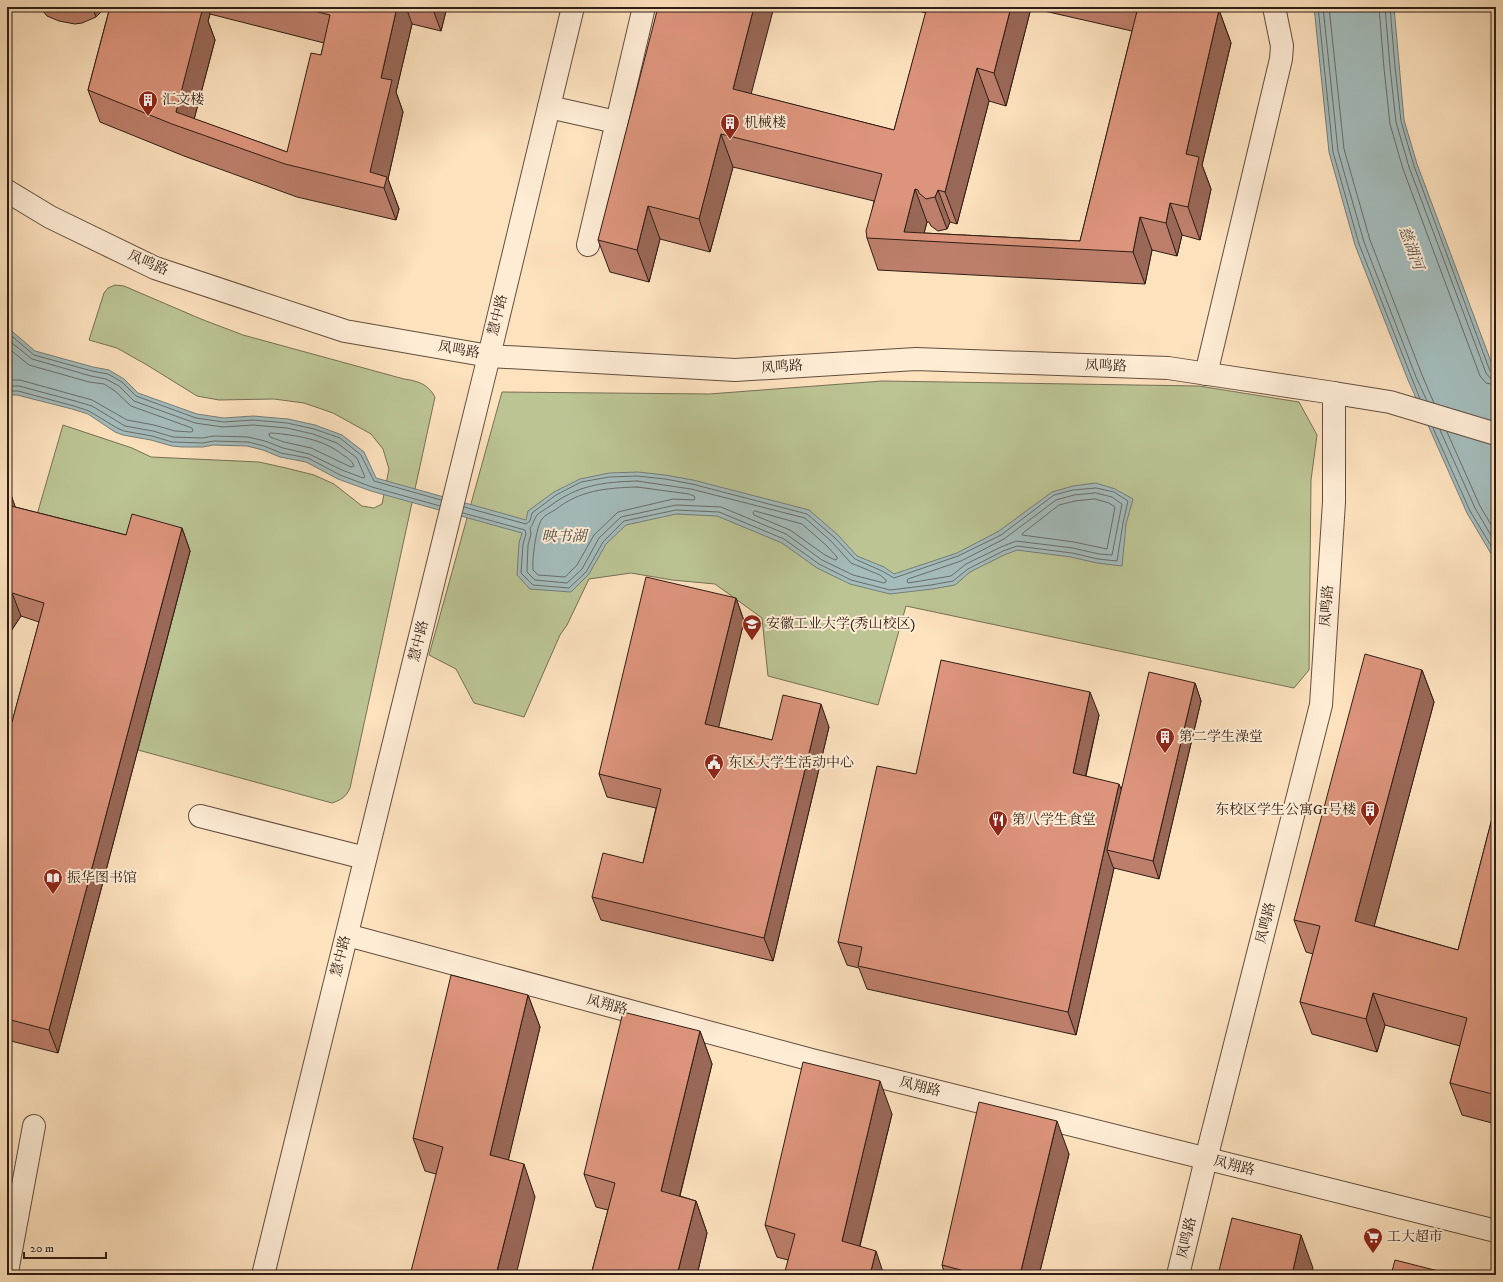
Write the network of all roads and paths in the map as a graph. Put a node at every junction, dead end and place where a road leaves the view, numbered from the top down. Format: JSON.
{"nodes":[{"id":1,"x":573,"y":7,"type":"edge"},
{"id":2,"x":644,"y":7,"type":"edge"},
{"id":3,"x":1274,"y":7,"type":"edge"},
{"id":4,"x":549,"y":107,"type":"junction"},
{"id":5,"x":616,"y":122,"type":"junction"},
{"id":6,"x":7,"y":191,"type":"edge"},
{"id":7,"x":588,"y":245,"type":"dead end"},
{"id":8,"x":489,"y":356,"type":"junction"},
{"id":9,"x":1206,"y":374,"type":"junction"},
{"id":10,"x":1334,"y":393,"type":"junction"},
{"id":11,"x":1496,"y":434,"type":"edge"},
{"id":12,"x":200,"y":816,"type":"dead end"},
{"id":13,"x":365,"y":858,"type":"junction"},
{"id":14,"x":346,"y":935,"type":"junction"},
{"id":15,"x":34,"y":1126,"type":"dead end"},
{"id":16,"x":1206,"y":1159,"type":"junction"},
{"id":17,"x":1496,"y":1231,"type":"edge"},
{"id":18,"x":7,"y":1272,"type":"edge"},
{"id":19,"x":263,"y":1275,"type":"edge"},
{"id":20,"x":1178,"y":1275,"type":"edge"}],
"edges":[{"from":1,"to":4,"type":"street","name":"慧中路"},
{"from":2,"to":5,"type":"street"},
{"from":3,"to":9,"type":"street"},
{"from":4,"to":5,"type":"street"},
{"from":4,"to":8,"type":"street","name":"慧中路"},
{"from":5,"to":7,"type":"street"},
{"from":6,"to":8,"type":"street","name":"凤鸣路"},
{"from":8,"to":9,"type":"street","name":"凤鸣路"},
{"from":8,"to":13,"type":"street","name":"慧中路"},
{"from":9,"to":10,"type":"street","name":"凤鸣路"},
{"from":10,"to":11,"type":"street"},
{"from":10,"to":16,"type":"street","name":"凤鸣路"},
{"from":12,"to":13,"type":"street"},
{"from":13,"to":14,"type":"street","name":"慧中路"},
{"from":14,"to":16,"type":"street","name":"凤翔路"},
{"from":14,"to":19,"type":"street","name":"慧中路"},
{"from":15,"to":18,"type":"street"},
{"from":16,"to":17,"type":"street","name":"凤翔路"},
{"from":16,"to":20,"type":"street","name":"凤鸣路"}]}
